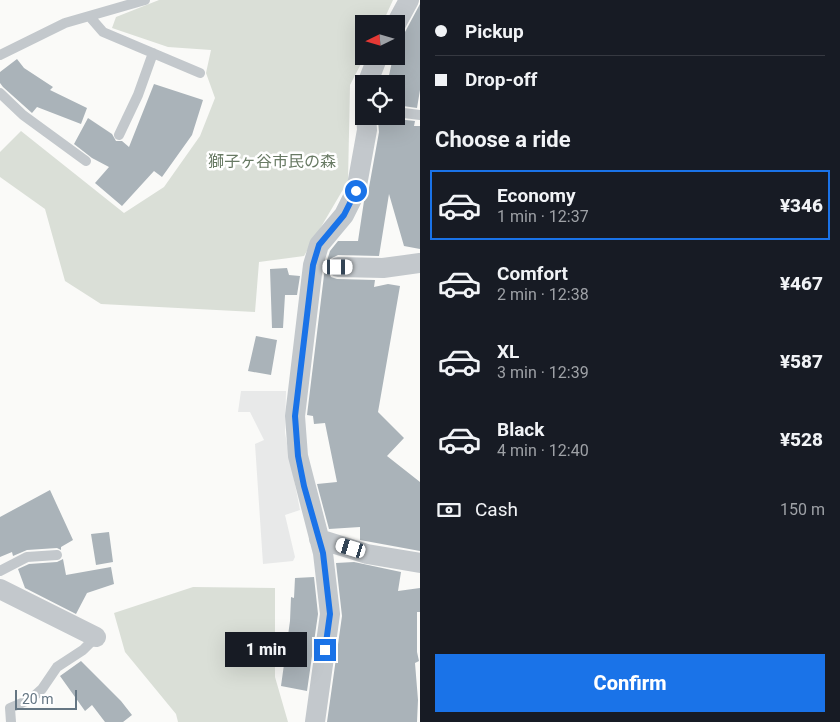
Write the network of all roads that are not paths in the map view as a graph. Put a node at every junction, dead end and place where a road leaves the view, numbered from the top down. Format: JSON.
{"nodes":[{"id":1,"x":145,"y":0,"type":"edge"},
{"id":2,"x":409,"y":0,"type":"edge"},
{"id":3,"x":401,"y":15,"type":"edge"},
{"id":4,"x":90,"y":17,"type":"junction"},
{"id":5,"x":153,"y":53,"type":"junction"},
{"id":6,"x":0,"y":55,"type":"edge"},
{"id":7,"x":200,"y":73,"type":"dead end"},
{"id":8,"x":0,"y":93,"type":"edge"},
{"id":9,"x":405,"y":113,"type":"edge"},
{"id":10,"x":420,"y":115,"type":"edge"},
{"id":11,"x":367,"y":125,"type":"edge"},
{"id":12,"x":119,"y":135,"type":"dead end"},
{"id":13,"x":86,"y":161,"type":"dead end"},
{"id":14,"x":420,"y":263,"type":"edge"},
{"id":15,"x":326,"y":266,"type":"junction"},
{"id":16,"x":319,"y":538,"type":"junction"},
{"id":17,"x":57,"y":555,"type":"dead end"},
{"id":18,"x":420,"y":563,"type":"edge"},
{"id":19,"x":0,"y":572,"type":"edge"},
{"id":20,"x":0,"y":589,"type":"edge"},
{"id":21,"x":96,"y":637,"type":"joint"},
{"id":22,"x":11,"y":722,"type":"edge"},
{"id":23,"x":315,"y":722,"type":"edge"}],
"edges":[{"from":1,"to":4,"type":"lane"},
{"from":2,"to":3,"type":"street"},
{"from":4,"to":5,"type":"lane"},
{"from":4,"to":6,"type":"lane"},
{"from":5,"to":7,"type":"lane"},
{"from":5,"to":12,"type":"lane"},
{"from":8,"to":13,"type":"lane"},
{"from":9,"to":10,"type":"lane"},
{"from":11,"to":15,"type":"street"},
{"from":14,"to":15,"type":"street"},
{"from":15,"to":16,"type":"street"},
{"from":16,"to":18,"type":"street"},
{"from":16,"to":23,"type":"street"},
{"from":17,"to":19,"type":"lane"},
{"from":20,"to":21,"type":"street"},
{"from":21,"to":22,"type":"lane"}]}
